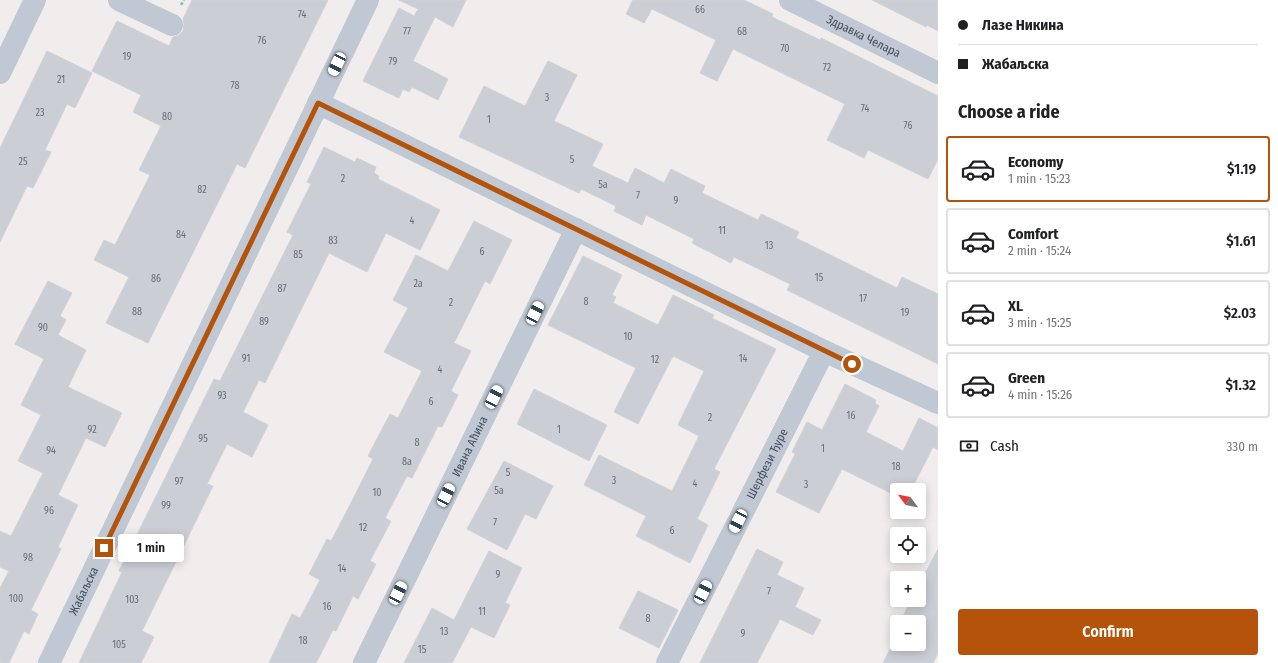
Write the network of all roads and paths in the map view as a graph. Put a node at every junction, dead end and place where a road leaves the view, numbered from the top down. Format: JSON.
{"nodes":[{"id":1,"x":35,"y":0,"type":"edge"},
{"id":2,"x":119,"y":0,"type":"edge"},
{"id":3,"x":368,"y":0,"type":"edge"},
{"id":4,"x":790,"y":0,"type":"edge"},
{"id":5,"x":172,"y":26,"type":"dead end"},
{"id":6,"x":0,"y":73,"type":"edge"},
{"id":7,"x":938,"y":73,"type":"edge"},
{"id":8,"x":318,"y":103,"type":"junction"},
{"id":9,"x":576,"y":229,"type":"junction"},
{"id":10,"x":824,"y":351,"type":"junction"},
{"id":11,"x":938,"y":403,"type":"edge"},
{"id":12,"x":49,"y":663,"type":"edge"},
{"id":13,"x":364,"y":663,"type":"edge"},
{"id":14,"x":667,"y":663,"type":"edge"}],
"edges":[{"from":1,"to":6,"type":"street"},
{"from":2,"to":5,"type":"street"},
{"from":3,"to":8,"type":"street","name":"Жабаљска"},
{"from":4,"to":7,"type":"street","name":"Здравка Челара"},
{"from":8,"to":9,"type":"street"},
{"from":8,"to":12,"type":"street","name":"Жабаљска"},
{"from":9,"to":10,"type":"street"},
{"from":9,"to":13,"type":"street","name":"Ивана Аћина"},
{"from":10,"to":11,"type":"street"},
{"from":10,"to":14,"type":"street","name":"Шерфези Ђуре"}]}
